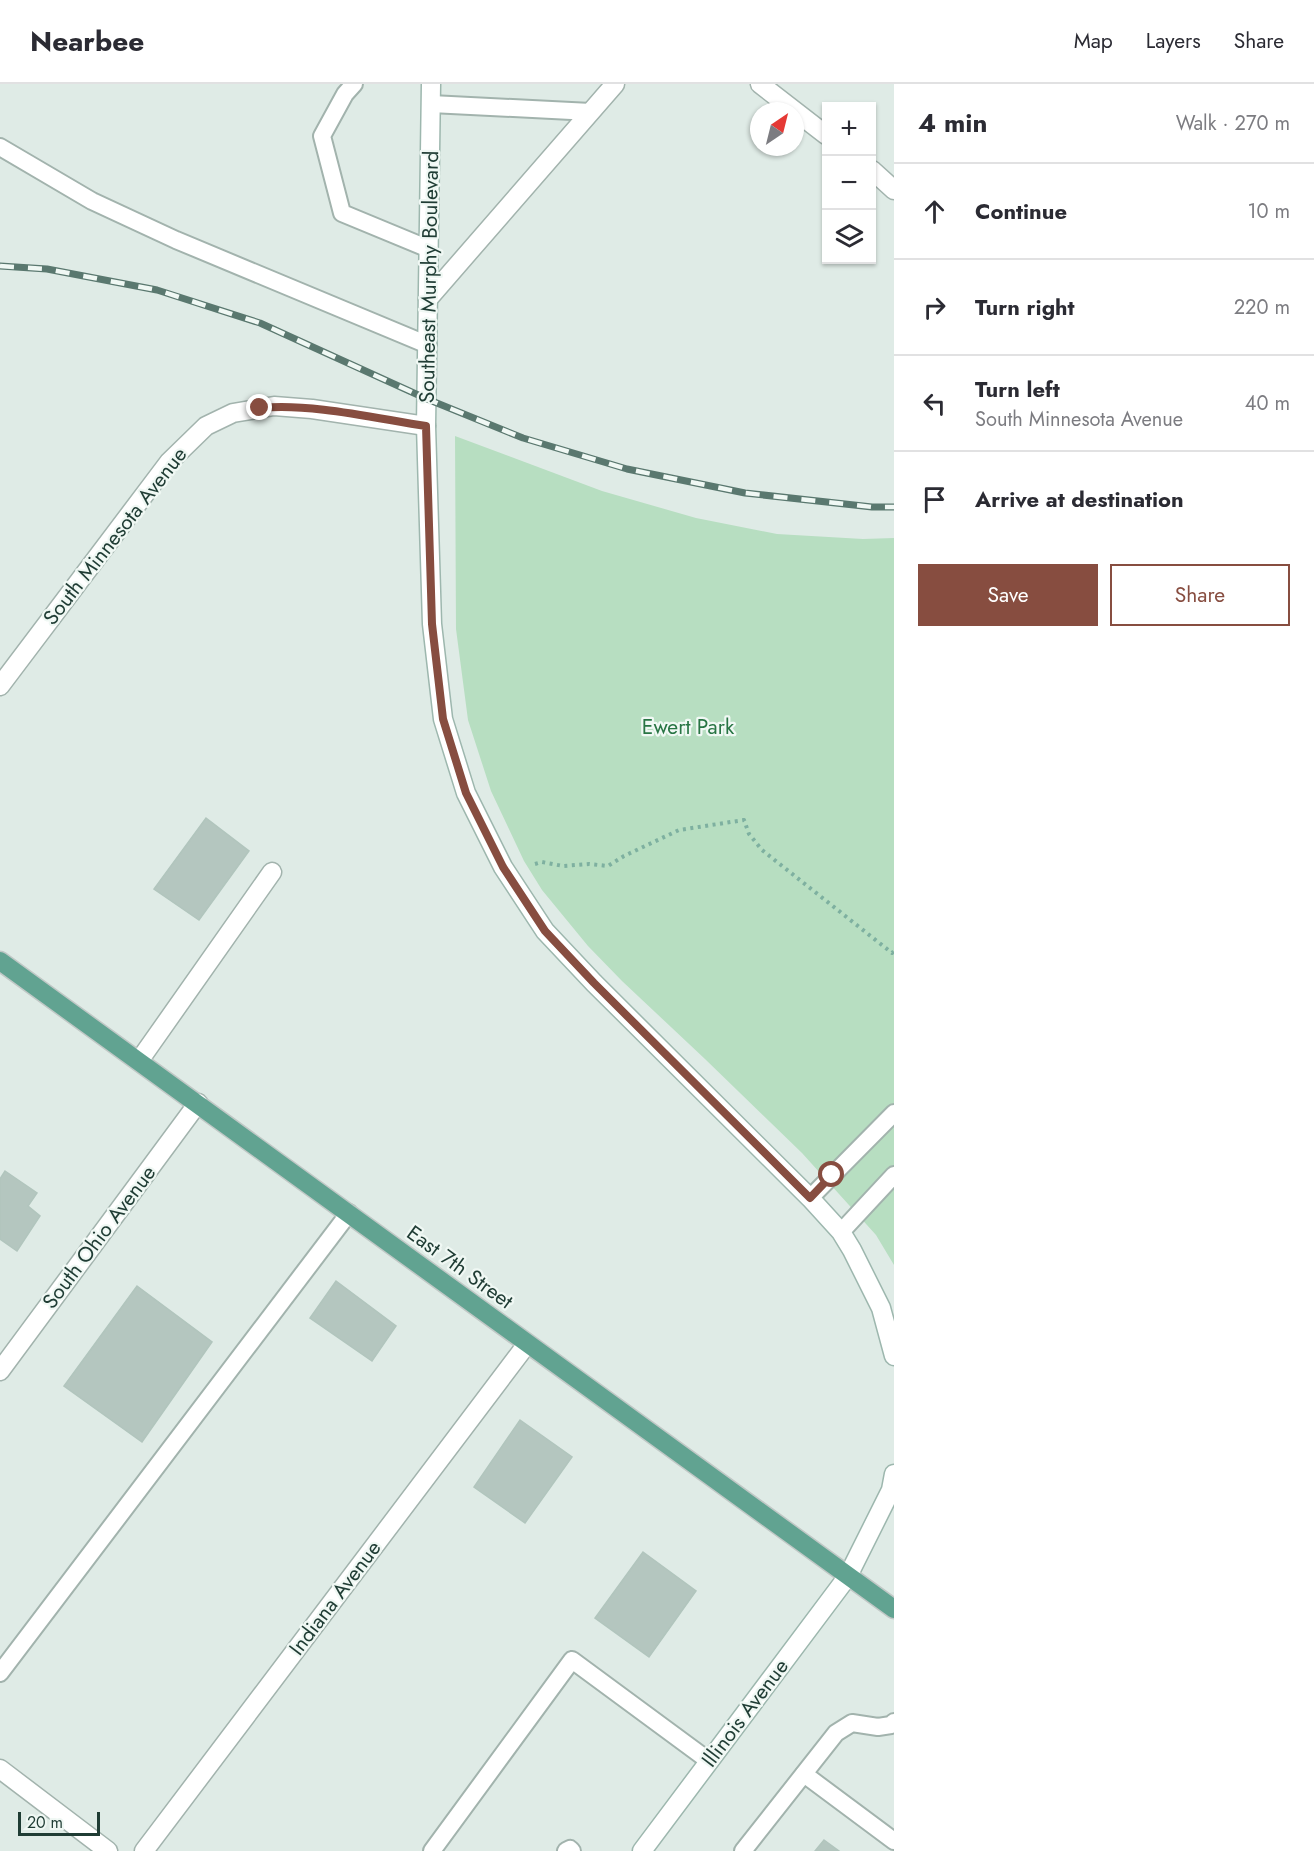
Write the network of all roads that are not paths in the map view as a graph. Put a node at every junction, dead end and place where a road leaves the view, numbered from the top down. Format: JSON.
{"nodes":[{"id":1,"x":354,"y":84,"type":"edge"},
{"id":2,"x":431,"y":84,"type":"edge"},
{"id":3,"x":615,"y":84,"type":"edge"},
{"id":4,"x":760,"y":84,"type":"edge"},
{"id":5,"x":431,"y":104,"type":"junction"},
{"id":6,"x":591,"y":112,"type":"junction"},
{"id":7,"x":822,"y":132,"type":"edge"},
{"id":8,"x":0,"y":147,"type":"edge"},
{"id":9,"x":876,"y":174,"type":"edge"},
{"id":10,"x":894,"y":190,"type":"edge"},
{"id":11,"x":429,"y":249,"type":"junction"},
{"id":12,"x":428,"y":299,"type":"junction"},
{"id":13,"x":428,"y":345,"type":"junction"},
{"id":14,"x":426,"y":426,"type":"junction"},
{"id":15,"x":0,"y":686,"type":"edge"},
{"id":16,"x":272,"y":872,"type":"dead end"},
{"id":17,"x":0,"y":961,"type":"edge"},
{"id":18,"x":139,"y":1061,"type":"junction"},
{"id":19,"x":198,"y":1103,"type":"junction"},
{"id":20,"x":894,"y":1113,"type":"edge"},
{"id":21,"x":894,"y":1175,"type":"edge"},
{"id":22,"x":810,"y":1198,"type":"junction"},
{"id":23,"x":349,"y":1214,"type":"junction"},
{"id":24,"x":841,"y":1232,"type":"junction"},
{"id":25,"x":527,"y":1344,"type":"junction"},
{"id":26,"x":894,"y":1356,"type":"edge"},
{"id":27,"x":0,"y":1371,"type":"edge"},
{"id":28,"x":894,"y":1474,"type":"edge"},
{"id":29,"x":848,"y":1576,"type":"junction"},
{"id":30,"x":894,"y":1609,"type":"edge"},
{"id":31,"x":0,"y":1673,"type":"edge"},
{"id":32,"x":893,"y":1725,"type":"edge"},
{"id":33,"x":709,"y":1761,"type":"junction"},
{"id":34,"x":0,"y":1769,"type":"edge"},
{"id":35,"x":804,"y":1774,"type":"junction"},
{"id":36,"x":894,"y":1841,"type":"edge"},
{"id":37,"x":108,"y":1851,"type":"edge"},
{"id":38,"x":144,"y":1851,"type":"edge"},
{"id":39,"x":432,"y":1851,"type":"edge"},
{"id":40,"x":566,"y":1851,"type":"edge"},
{"id":41,"x":572,"y":1851,"type":"edge"},
{"id":42,"x":642,"y":1851,"type":"edge"},
{"id":43,"x":743,"y":1851,"type":"edge"}],
"edges":[{"from":1,"to":11,"type":"lane"},
{"from":2,"to":5,"type":"street","name":"Southeast Murphy Boulevard"},
{"from":3,"to":6,"type":"street"},
{"from":4,"to":7,"type":"street"},
{"from":5,"to":6,"type":"lane"},
{"from":5,"to":11,"type":"street","name":"Southeast Murphy Boulevard"},
{"from":6,"to":12,"type":"street"},
{"from":8,"to":13,"type":"lane"},
{"from":9,"to":10,"type":"street"},
{"from":11,"to":12,"type":"street","name":"Southeast Murphy Boulevard"},
{"from":12,"to":13,"type":"street","name":"Southeast Murphy Boulevard"},
{"from":13,"to":14,"type":"street","name":"Southeast Murphy Boulevard"},
{"from":14,"to":15,"type":"street","name":"South Minnesota Avenue"},
{"from":14,"to":22,"type":"street","name":"Southeast Murphy Boulevard"},
{"from":16,"to":18,"type":"street"},
{"from":17,"to":18,"type":"main road","name":"East 7th Street"},
{"from":18,"to":19,"type":"main road","name":"East 7th Street"},
{"from":19,"to":23,"type":"main road","name":"East 7th Street"},
{"from":19,"to":27,"type":"street","name":"South Ohio Avenue"},
{"from":20,"to":22,"type":"lane"},
{"from":21,"to":24,"type":"lane"},
{"from":22,"to":24,"type":"street","name":"Southeast Murphy Boulevard"},
{"from":23,"to":25,"type":"main road","name":"East 7th Street"},
{"from":23,"to":31,"type":"lane"},
{"from":24,"to":26,"type":"street","name":"Southeast Murphy Boulevard"},
{"from":25,"to":29,"type":"main road","name":"East 7th Street"},
{"from":25,"to":38,"type":"street","name":"Indiana Avenue"},
{"from":28,"to":29,"type":"street"},
{"from":29,"to":30,"type":"main road","name":"East 7th Street"},
{"from":29,"to":33,"type":"street","name":"Illinois Avenue"},
{"from":32,"to":35,"type":"lane"},
{"from":33,"to":39,"type":"lane"},
{"from":33,"to":42,"type":"street","name":"Illinois Avenue"},
{"from":34,"to":37,"type":"street"},
{"from":35,"to":36,"type":"lane"},
{"from":35,"to":43,"type":"lane"},
{"from":40,"to":41,"type":"lane"}]}
